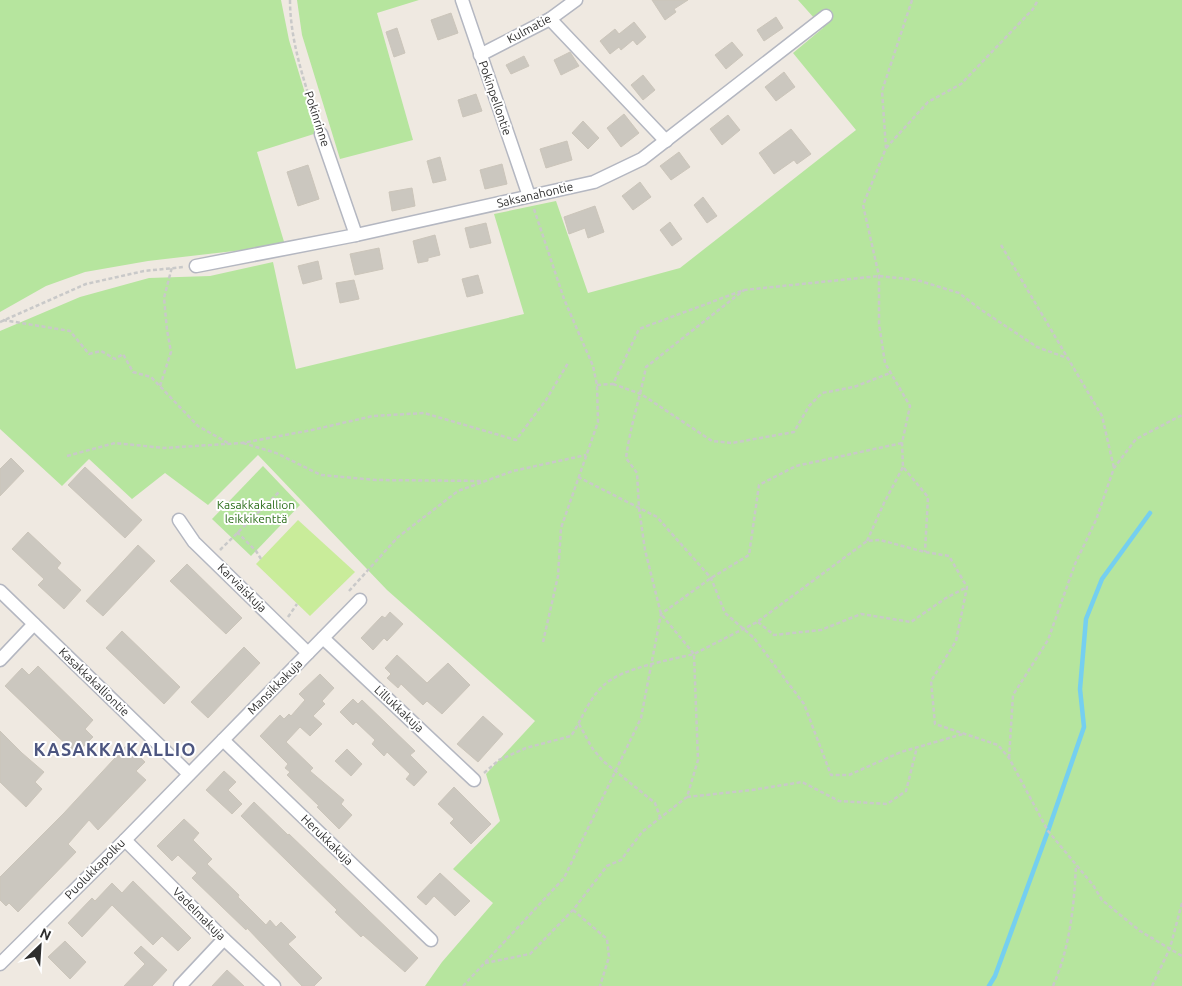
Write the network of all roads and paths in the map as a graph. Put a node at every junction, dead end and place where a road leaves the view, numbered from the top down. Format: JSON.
{"nodes":[{"id":1,"x":290,"y":0,"type":"edge"},
{"id":2,"x":462,"y":0,"type":"edge"},
{"id":3,"x":576,"y":0,"type":"edge"},
{"id":4,"x":912,"y":0,"type":"edge"},
{"id":5,"x":1038,"y":0,"type":"edge"},
{"id":6,"x":826,"y":16,"type":"dead end"},
{"id":7,"x":550,"y":19,"type":"junction"},
{"id":8,"x":480,"y":55,"type":"junction"},
{"id":9,"x":321,"y":134,"type":"joint"},
{"id":10,"x":666,"y":141,"type":"junction"},
{"id":11,"x":886,"y":148,"type":"junction"},
{"id":12,"x":529,"y":196,"type":"junction"},
{"id":13,"x":356,"y":235,"type":"junction"},
{"id":14,"x":1001,"y":245,"type":"dead end"},
{"id":15,"x":196,"y":266,"type":"joint"},
{"id":16,"x":172,"y":267,"type":"junction"},
{"id":17,"x":880,"y":276,"type":"junction"},
{"id":18,"x":744,"y":290,"type":"junction"},
{"id":19,"x":2,"y":321,"type":"edge"},
{"id":20,"x":1067,"y":358,"type":"junction"},
{"id":21,"x":568,"y":363,"type":"dead end"},
{"id":22,"x":890,"y":373,"type":"junction"},
{"id":23,"x":612,"y":384,"type":"junction"},
{"id":24,"x":597,"y":385,"type":"junction"},
{"id":25,"x":160,"y":386,"type":"junction"},
{"id":26,"x":641,"y":394,"type":"junction"},
{"id":27,"x":1182,"y":415,"type":"edge"},
{"id":28,"x":229,"y":443,"type":"junction"},
{"id":29,"x":242,"y":443,"type":"junction"},
{"id":30,"x":902,"y":443,"type":"junction"},
{"id":31,"x":586,"y":455,"type":"junction"},
{"id":32,"x":67,"y":456,"type":"dead end"},
{"id":33,"x":904,"y":467,"type":"junction"},
{"id":34,"x":1114,"y":468,"type":"junction"},
{"id":35,"x":578,"y":477,"type":"junction"},
{"id":36,"x":486,"y":481,"type":"junction"},
{"id":37,"x":280,"y":491,"type":"dead end"},
{"id":38,"x":639,"y":508,"type":"junction"},
{"id":39,"x":179,"y":520,"type":"dead end"},
{"id":40,"x":237,"y":532,"type":"junction"},
{"id":41,"x":867,"y":541,"type":"junction"},
{"id":42,"x":925,"y":552,"type":"junction"},
{"id":43,"x":212,"y":559,"type":"junction"},
{"id":44,"x":261,"y":559,"type":"dead end"},
{"id":45,"x":711,"y":578,"type":"junction"},
{"id":46,"x":967,"y":587,"type":"junction"},
{"id":47,"x":0,"y":591,"type":"edge"},
{"id":48,"x":346,"y":595,"type":"dead end"},
{"id":49,"x":360,"y":600,"type":"dead end"},
{"id":50,"x":661,"y":614,"type":"junction"},
{"id":51,"x":757,"y":622,"type":"junction"},
{"id":52,"x":34,"y":624,"type":"junction"},
{"id":53,"x":745,"y":630,"type":"junction"},
{"id":54,"x":323,"y":638,"type":"junction"},
{"id":55,"x":543,"y":642,"type":"dead end"},
{"id":56,"x":308,"y":653,"type":"junction"},
{"id":57,"x":694,"y":654,"type":"junction"},
{"id":58,"x":0,"y":660,"type":"edge"},
{"id":59,"x":651,"y":664,"type":"junction"},
{"id":60,"x":579,"y":724,"type":"junction"},
{"id":61,"x":965,"y":734,"type":"junction"},
{"id":62,"x":223,"y":740,"type":"junction"},
{"id":63,"x":917,"y":747,"type":"junction"},
{"id":64,"x":1009,"y":758,"type":"junction"},
{"id":65,"x":189,"y":774,"type":"junction"},
{"id":66,"x":474,"y":780,"type":"joint"},
{"id":67,"x":687,"y":797,"type":"junction"},
{"id":68,"x":660,"y":818,"type":"junction"},
{"id":69,"x":125,"y":840,"type":"junction"},
{"id":70,"x":1076,"y":864,"type":"junction"},
{"id":71,"x":1182,"y":903,"type":"edge"},
{"id":72,"x":573,"y":910,"type":"junction"},
{"id":73,"x":224,"y":939,"type":"junction"},
{"id":74,"x":432,"y":940,"type":"dead end"},
{"id":75,"x":1170,"y":948,"type":"junction"},
{"id":76,"x":1182,"y":956,"type":"edge"},
{"id":77,"x":485,"y":963,"type":"junction"},
{"id":78,"x":0,"y":964,"type":"edge"},
{"id":79,"x":180,"y":986,"type":"edge"},
{"id":80,"x":274,"y":986,"type":"edge"},
{"id":81,"x":463,"y":986,"type":"edge"},
{"id":82,"x":600,"y":986,"type":"edge"},
{"id":83,"x":1053,"y":986,"type":"edge"},
{"id":84,"x":1152,"y":986,"type":"edge"}],
"edges":[{"from":1,"to":9,"type":"path","name":"Pokinrinne"},
{"from":2,"to":8,"type":"street","name":"Pokinpellontie"},
{"from":3,"to":7,"type":"street","name":"Kulmatie"},
{"from":4,"to":11,"type":"path"},
{"from":5,"to":11,"type":"path"},
{"from":6,"to":10,"type":"street","name":"Saksanahontie"},
{"from":7,"to":8,"type":"street","name":"Kulmatie"},
{"from":7,"to":10,"type":"street"},
{"from":8,"to":12,"type":"street","name":"Pokinpellontie"},
{"from":9,"to":13,"type":"street","name":"Pokinrinne"},
{"from":10,"to":12,"type":"street","name":"Saksanahontie"},
{"from":11,"to":17,"type":"path"},
{"from":12,"to":13,"type":"street","name":"Saksanahontie"},
{"from":12,"to":24,"type":"path"},
{"from":13,"to":15,"type":"street","name":"Saksanahontie"},
{"from":14,"to":20,"type":"path"},
{"from":15,"to":16,"type":"path"},
{"from":16,"to":19,"type":"path"},
{"from":16,"to":25,"type":"path"},
{"from":17,"to":18,"type":"path"},
{"from":17,"to":20,"type":"path"},
{"from":17,"to":22,"type":"path"},
{"from":18,"to":23,"type":"path"},
{"from":18,"to":26,"type":"path"},
{"from":19,"to":25,"type":"path"},
{"from":20,"to":34,"type":"path"},
{"from":21,"to":29,"type":"path"},
{"from":22,"to":26,"type":"path"},
{"from":22,"to":30,"type":"path"},
{"from":23,"to":24,"type":"path"},
{"from":23,"to":26,"type":"path"},
{"from":24,"to":31,"type":"path"},
{"from":25,"to":28,"type":"path"},
{"from":26,"to":38,"type":"path"},
{"from":27,"to":34,"type":"path"},
{"from":28,"to":29,"type":"path"},
{"from":28,"to":32,"type":"path"},
{"from":29,"to":36,"type":"path"},
{"from":30,"to":33,"type":"path"},
{"from":30,"to":45,"type":"path"},
{"from":31,"to":35,"type":"path"},
{"from":31,"to":36,"type":"path"},
{"from":33,"to":41,"type":"path"},
{"from":33,"to":42,"type":"path"},
{"from":34,"to":64,"type":"path"},
{"from":35,"to":38,"type":"path"},
{"from":35,"to":55,"type":"path"},
{"from":36,"to":48,"type":"path"},
{"from":37,"to":40,"type":"path"},
{"from":38,"to":45,"type":"path"},
{"from":38,"to":50,"type":"path"},
{"from":39,"to":43,"type":"street","name":"Karviaiskuja"},
{"from":40,"to":43,"type":"path"},
{"from":40,"to":44,"type":"path"},
{"from":41,"to":42,"type":"path"},
{"from":41,"to":51,"type":"path"},
{"from":42,"to":46,"type":"path"},
{"from":43,"to":56,"type":"street","name":"Karviaiskuja"},
{"from":45,"to":50,"type":"path"},
{"from":45,"to":53,"type":"path"},
{"from":46,"to":51,"type":"path"},
{"from":46,"to":61,"type":"path"},
{"from":47,"to":52,"type":"street","name":"Kasakkakalliontie"},
{"from":49,"to":54,"type":"street","name":"Mansikkakuja"},
{"from":50,"to":57,"type":"path"},
{"from":50,"to":59,"type":"path"},
{"from":51,"to":53,"type":"path"},
{"from":52,"to":58,"type":"street"},
{"from":52,"to":65,"type":"street","name":"Kasakkakalliontie"},
{"from":53,"to":57,"type":"path"},
{"from":53,"to":63,"type":"path"},
{"from":54,"to":56,"type":"street","name":"Mansikkakuja"},
{"from":54,"to":66,"type":"street","name":"Lillukkakuja"},
{"from":56,"to":62,"type":"street","name":"Mansikkakuja"},
{"from":57,"to":59,"type":"path"},
{"from":57,"to":67,"type":"path"},
{"from":59,"to":60,"type":"path"},
{"from":59,"to":77,"type":"path"},
{"from":60,"to":66,"type":"path"},
{"from":60,"to":68,"type":"path"},
{"from":61,"to":63,"type":"path"},
{"from":61,"to":64,"type":"path"},
{"from":62,"to":65,"type":"street","name":"Mansikkakuja"},
{"from":62,"to":74,"type":"street","name":"Herukkakuja"},
{"from":63,"to":67,"type":"path"},
{"from":64,"to":70,"type":"path"},
{"from":65,"to":69,"type":"street","name":"Puolukkapolku"},
{"from":67,"to":68,"type":"path"},
{"from":68,"to":72,"type":"path"},
{"from":69,"to":73,"type":"street","name":"Vadelmakuja"},
{"from":69,"to":78,"type":"street","name":"Puolukkapolku"},
{"from":70,"to":75,"type":"path"},
{"from":70,"to":83,"type":"path"},
{"from":71,"to":75,"type":"path"},
{"from":72,"to":77,"type":"path"},
{"from":72,"to":82,"type":"path"},
{"from":73,"to":79,"type":"street"},
{"from":73,"to":80,"type":"street","name":"Vadelmakuja"},
{"from":75,"to":76,"type":"path"},
{"from":75,"to":84,"type":"path"},
{"from":77,"to":81,"type":"path"}]}
